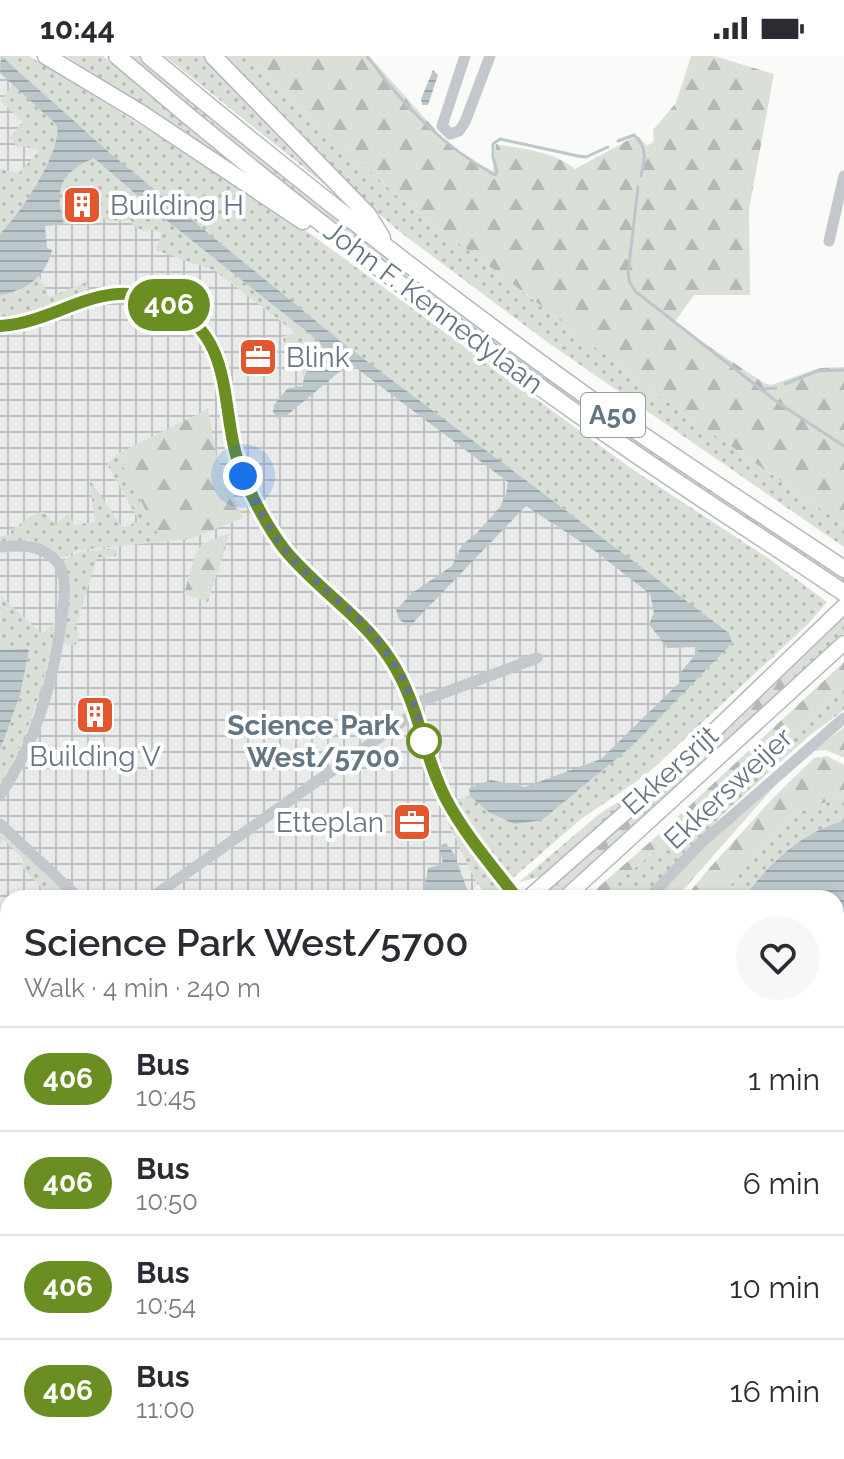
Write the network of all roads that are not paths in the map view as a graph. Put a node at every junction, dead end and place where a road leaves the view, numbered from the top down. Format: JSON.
{"nodes":[{"id":1,"x":46,"y":56,"type":"edge"},
{"id":2,"x":117,"y":56,"type":"edge"},
{"id":3,"x":149,"y":56,"type":"edge"},
{"id":4,"x":213,"y":56,"type":"edge"},
{"id":5,"x":465,"y":56,"type":"edge"},
{"id":6,"x":490,"y":56,"type":"edge"},
{"id":7,"x":844,"y":176,"type":"edge"},
{"id":8,"x":829,"y":241,"type":"dead end"},
{"id":9,"x":389,"y":250,"type":"junction"},
{"id":10,"x":385,"y":273,"type":"junction"},
{"id":11,"x":0,"y":326,"type":"edge"},
{"id":12,"x":0,"y":547,"type":"edge"},
{"id":13,"x":844,"y":569,"type":"edge"},
{"id":14,"x":844,"y":593,"type":"edge"},
{"id":15,"x":844,"y":606,"type":"edge"},
{"id":16,"x":844,"y":643,"type":"edge"},
{"id":17,"x":537,"y":658,"type":"dead end"},
{"id":18,"x":415,"y":708,"type":"junction"},
{"id":19,"x":844,"y":718,"type":"edge"},
{"id":20,"x":0,"y":795,"type":"edge"},
{"id":21,"x":461,"y":823,"type":"dead end"},
{"id":22,"x":0,"y":824,"type":"edge"},
{"id":23,"x":70,"y":890,"type":"edge"},
{"id":24,"x":162,"y":890,"type":"edge"},
{"id":25,"x":537,"y":890,"type":"edge"},
{"id":26,"x":574,"y":890,"type":"edge"},
{"id":27,"x":657,"y":890,"type":"edge"}],
"edges":[{"from":1,"to":10,"type":"highway","number":"A50"},
{"from":2,"to":10,"type":"highway","name":"John F. Kennedylaan","number":"A50"},
{"from":3,"to":9,"type":"highway","name":"John F. Kennedylaan","number":"A50"},
{"from":4,"to":9,"type":"highway","number":"A50"},
{"from":5,"to":6,"type":"street"},
{"from":7,"to":8,"type":"street"},
{"from":9,"to":13,"type":"highway","name":"John F. Kennedylaan","number":"A50"},
{"from":10,"to":14,"type":"highway","name":"John F. Kennedylaan","number":"A50"},
{"from":11,"to":18,"type":"street"},
{"from":12,"to":20,"type":"street"},
{"from":15,"to":25,"type":"main road","name":"Ekkersrijt"},
{"from":16,"to":26,"type":"main road","name":"Ekkersrijt"},
{"from":17,"to":18,"type":"street"},
{"from":18,"to":21,"type":"street"},
{"from":18,"to":24,"type":"street"},
{"from":19,"to":27,"type":"street","name":"Ekkersweijer"},
{"from":22,"to":23,"type":"street"}]}
